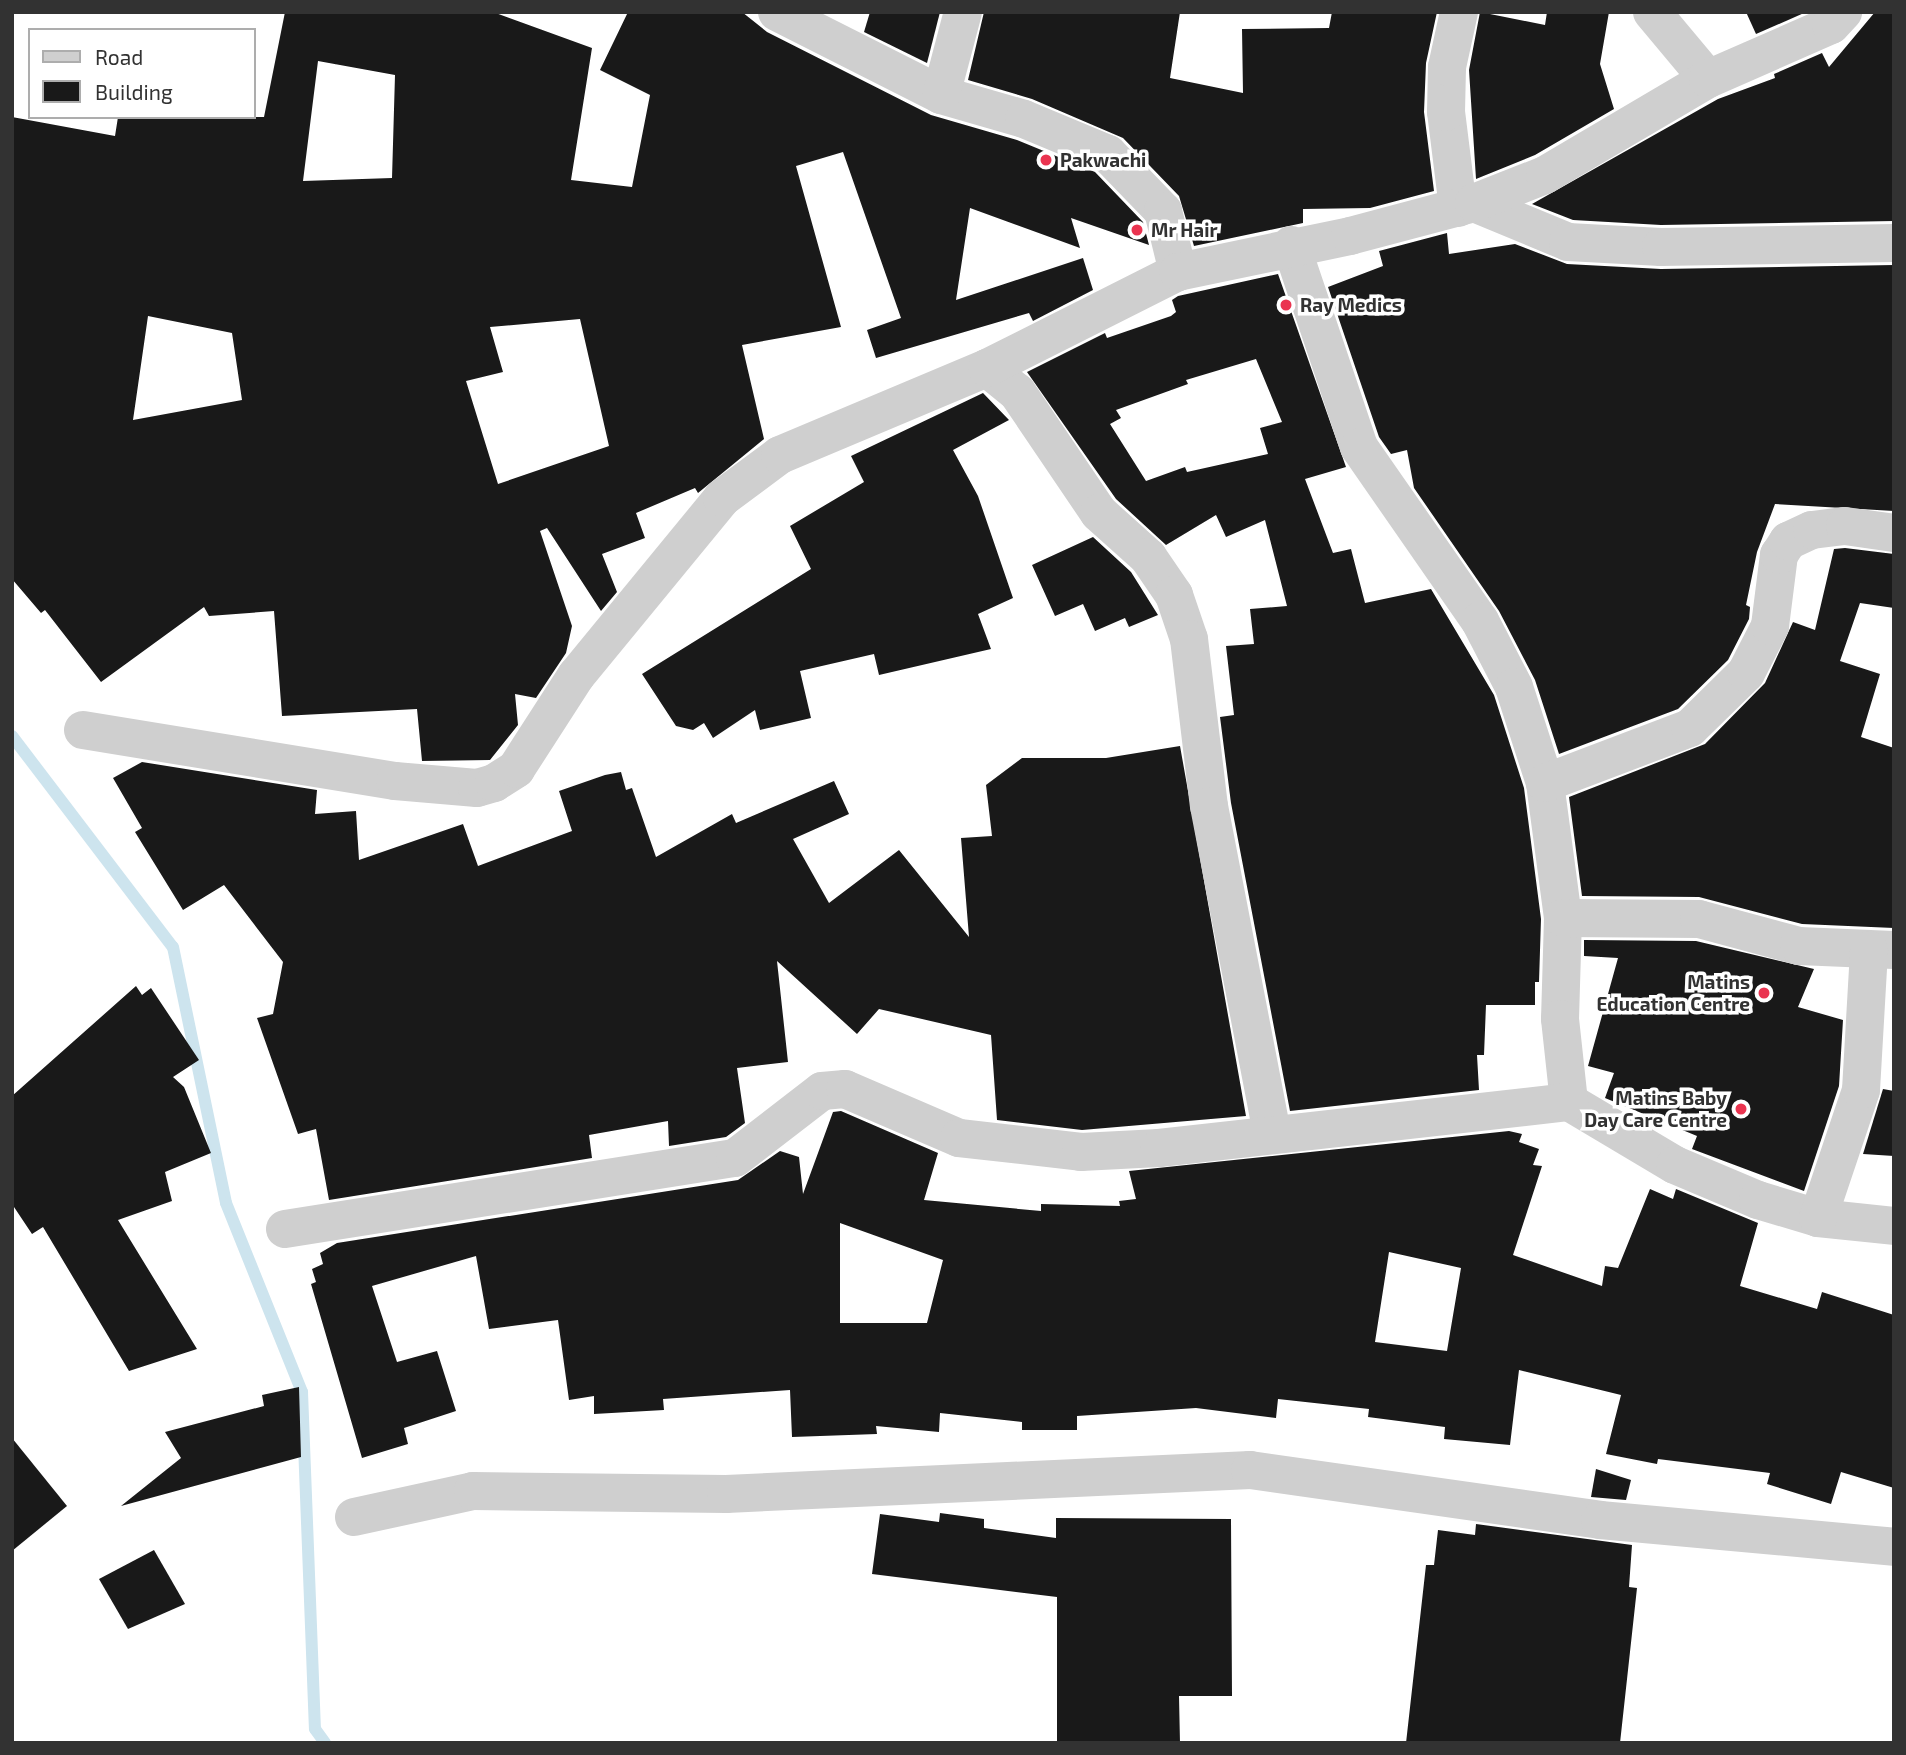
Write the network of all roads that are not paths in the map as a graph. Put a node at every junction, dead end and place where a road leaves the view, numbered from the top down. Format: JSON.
{"nodes":[{"id":1,"x":777,"y":12,"type":"edge"},
{"id":2,"x":964,"y":12,"type":"edge"},
{"id":3,"x":1459,"y":12,"type":"edge"},
{"id":4,"x":1652,"y":12,"type":"edge"},
{"id":5,"x":1843,"y":12,"type":"edge"},
{"id":6,"x":1708,"y":79,"type":"junction"},
{"id":7,"x":941,"y":95,"type":"junction"},
{"id":8,"x":1466,"y":206,"type":"junction"},
{"id":9,"x":1894,"y":243,"type":"edge"},
{"id":10,"x":1291,"y":245,"type":"junction"},
{"id":11,"x":1178,"y":272,"type":"junction"},
{"id":12,"x":988,"y":368,"type":"junction"},
{"id":13,"x":1894,"y":533,"type":"edge"},
{"id":14,"x":83,"y":730,"type":"dead end"},
{"id":15,"x":1545,"y":783,"type":"junction"},
{"id":16,"x":1563,"y":918,"type":"junction"},
{"id":17,"x":1882,"y":950,"type":"edge"},
{"id":18,"x":1569,"y":1102,"type":"junction"},
{"id":19,"x":1272,"y":1135,"type":"junction"},
{"id":20,"x":1818,"y":1218,"type":"junction"},
{"id":21,"x":1894,"y":1226,"type":"edge"},
{"id":22,"x":285,"y":1228,"type":"dead end"},
{"id":23,"x":354,"y":1517,"type":"dead end"},
{"id":24,"x":1894,"y":1547,"type":"edge"}],
"edges":[{"from":1,"to":7,"type":"street"},
{"from":2,"to":7,"type":"street"},
{"from":3,"to":8,"type":"street"},
{"from":4,"to":6,"type":"street"},
{"from":5,"to":6,"type":"street"},
{"from":6,"to":8,"type":"street"},
{"from":7,"to":11,"type":"street"},
{"from":8,"to":9,"type":"street"},
{"from":8,"to":10,"type":"street"},
{"from":10,"to":11,"type":"street"},
{"from":10,"to":15,"type":"street"},
{"from":11,"to":12,"type":"street"},
{"from":12,"to":14,"type":"street"},
{"from":12,"to":19,"type":"street"},
{"from":13,"to":15,"type":"street"},
{"from":15,"to":16,"type":"street"},
{"from":16,"to":17,"type":"street"},
{"from":16,"to":18,"type":"street"},
{"from":17,"to":20,"type":"street"},
{"from":18,"to":19,"type":"street"},
{"from":18,"to":20,"type":"street"},
{"from":19,"to":22,"type":"street"},
{"from":20,"to":21,"type":"street"},
{"from":23,"to":24,"type":"street"}]}
